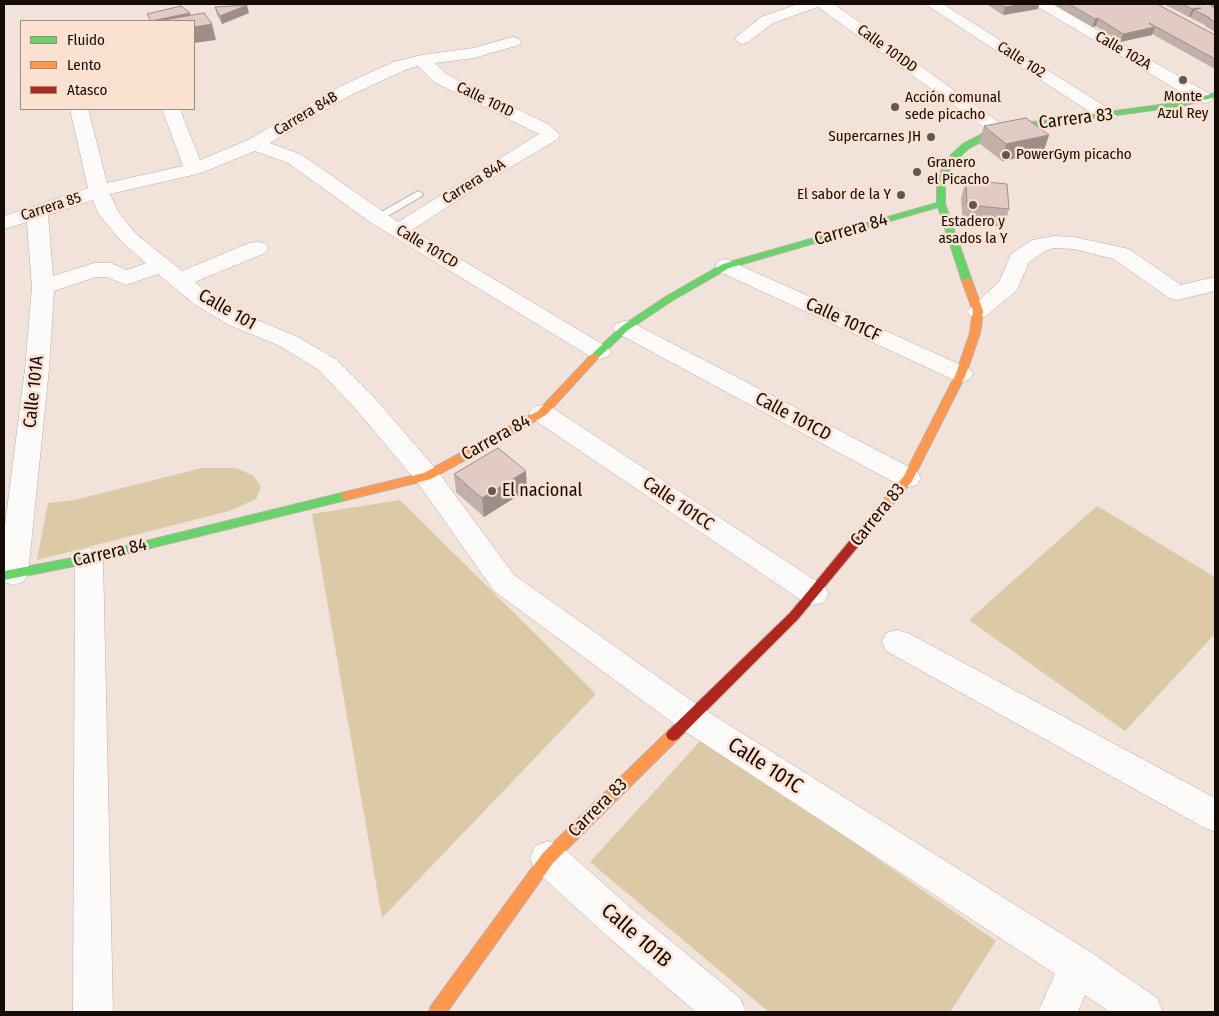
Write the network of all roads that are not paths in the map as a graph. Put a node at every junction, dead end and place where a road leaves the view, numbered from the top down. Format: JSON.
{"nodes":[{"id":1,"x":812,"y":4,"type":"edge"},
{"id":2,"x":824,"y":4,"type":"edge"},
{"id":3,"x":934,"y":4,"type":"edge"},
{"id":4,"x":1041,"y":4,"type":"edge"},
{"id":5,"x":742,"y":39,"type":"dead end"},
{"id":6,"x":513,"y":42,"type":"dead end"},
{"id":7,"x":422,"y":60,"type":"junction"},
{"id":8,"x":1210,"y":97,"type":"edge"},
{"id":9,"x":78,"y":110,"type":"edge"},
{"id":10,"x":171,"y":110,"type":"edge"},
{"id":11,"x":1108,"y":116,"type":"junction"},
{"id":12,"x":1000,"y":129,"type":"junction"},
{"id":13,"x":551,"y":135,"type":"joint"},
{"id":14,"x":255,"y":144,"type":"junction"},
{"id":15,"x":194,"y":169,"type":"junction"},
{"id":16,"x":99,"y":191,"type":"junction"},
{"id":17,"x":418,"y":194,"type":"dead end"},
{"id":18,"x":942,"y":204,"type":"junction"},
{"id":19,"x":37,"y":211,"type":"junction"},
{"id":20,"x":377,"y":218,"type":"junction"},
{"id":21,"x":4,"y":223,"type":"edge"},
{"id":22,"x":398,"y":230,"type":"junction"},
{"id":23,"x":257,"y":248,"type":"dead end"},
{"id":24,"x":161,"y":266,"type":"junction"},
{"id":25,"x":726,"y":266,"type":"junction"},
{"id":26,"x":180,"y":280,"type":"junction"},
{"id":27,"x":1215,"y":284,"type":"edge"},
{"id":28,"x":43,"y":287,"type":"junction"},
{"id":29,"x":978,"y":311,"type":"junction"},
{"id":30,"x":625,"y":328,"type":"junction"},
{"id":31,"x":599,"y":352,"type":"junction"},
{"id":32,"x":960,"y":374,"type":"junction"},
{"id":33,"x":542,"y":413,"type":"junction"},
{"id":34,"x":427,"y":476,"type":"junction"},
{"id":35,"x":908,"y":478,"type":"junction"},
{"id":36,"x":88,"y":559,"type":"junction"},
{"id":37,"x":8,"y":575,"type":"edge"},
{"id":38,"x":814,"y":594,"type":"junction"},
{"id":39,"x":897,"y":642,"type":"dead end"},
{"id":40,"x":691,"y":718,"type":"junction"},
{"id":41,"x":1215,"y":816,"type":"edge"},
{"id":42,"x":548,"y":858,"type":"junction"},
{"id":43,"x":1078,"y":967,"type":"junction"},
{"id":44,"x":93,"y":1012,"type":"edge"},
{"id":45,"x":437,"y":1012,"type":"edge"},
{"id":46,"x":726,"y":1012,"type":"edge"},
{"id":47,"x":1058,"y":1012,"type":"edge"},
{"id":48,"x":1143,"y":1012,"type":"edge"}],
"edges":[{"from":1,"to":5,"type":"street"},
{"from":2,"to":12,"type":"street","name":"Calle 101DD"},
{"from":3,"to":11,"type":"street","name":"Calle 102"},
{"from":4,"to":8,"type":"street","name":"Calle 102A"},
{"from":6,"to":7,"type":"street","name":"Carrera 84B"},
{"from":7,"to":13,"type":"street","name":"Calle 101D"},
{"from":7,"to":14,"type":"street","name":"Carrera 84B"},
{"from":8,"to":11,"type":"street","name":"Carrera 83"},
{"from":9,"to":16,"type":"street","name":"Calle 101"},
{"from":10,"to":15,"type":"street"},
{"from":11,"to":12,"type":"street","name":"Carrera 83"},
{"from":12,"to":18,"type":"street","name":"Carrera 83"},
{"from":13,"to":22,"type":"street","name":"Carrera 84A"},
{"from":14,"to":15,"type":"street","name":"Carrera 84B"},
{"from":14,"to":20,"type":"street","name":"Calle 101CD"},
{"from":15,"to":16,"type":"street","name":"Carrera 84B"},
{"from":16,"to":19,"type":"street","name":"Carrera 85"},
{"from":16,"to":24,"type":"street","name":"Calle 101"},
{"from":17,"to":20,"type":"lane"},
{"from":18,"to":25,"type":"street","name":"Carrera 84"},
{"from":18,"to":29,"type":"street","name":"Carrera 83"},
{"from":19,"to":21,"type":"street","name":"Carrera 85"},
{"from":19,"to":28,"type":"street","name":"Calle 101A"},
{"from":20,"to":22,"type":"street","name":"Calle 101CD"},
{"from":22,"to":31,"type":"street","name":"Calle 101CD"},
{"from":23,"to":26,"type":"street"},
{"from":24,"to":26,"type":"street","name":"Calle 101"},
{"from":24,"to":28,"type":"street"},
{"from":25,"to":30,"type":"street","name":"Carrera 84"},
{"from":25,"to":32,"type":"street","name":"Calle 101CF"},
{"from":26,"to":34,"type":"street","name":"Calle 101"},
{"from":27,"to":29,"type":"street"},
{"from":28,"to":37,"type":"street","name":"Calle 101A"},
{"from":29,"to":32,"type":"street","name":"Carrera 83"},
{"from":30,"to":31,"type":"street","name":"Carrera 84"},
{"from":30,"to":35,"type":"street","name":"Calle 101CD"},
{"from":31,"to":33,"type":"street","name":"Carrera 84"},
{"from":32,"to":35,"type":"street","name":"Carrera 83"},
{"from":33,"to":34,"type":"street","name":"Carrera 84"},
{"from":33,"to":38,"type":"street","name":"Calle 101CC"},
{"from":34,"to":36,"type":"street","name":"Carrera 84"},
{"from":34,"to":40,"type":"street","name":"Calle 101C"},
{"from":35,"to":38,"type":"street","name":"Carrera 83"},
{"from":36,"to":37,"type":"street","name":"Carrera 84"},
{"from":36,"to":44,"type":"street"},
{"from":38,"to":40,"type":"street","name":"Carrera 83"},
{"from":39,"to":41,"type":"street"},
{"from":40,"to":42,"type":"street","name":"Carrera 83"},
{"from":40,"to":43,"type":"street","name":"Calle 101C"},
{"from":42,"to":45,"type":"street","name":"Carrera 83"},
{"from":42,"to":46,"type":"street","name":"Calle 101B"},
{"from":43,"to":47,"type":"street"},
{"from":43,"to":48,"type":"street","name":"Calle 101C"}]}
